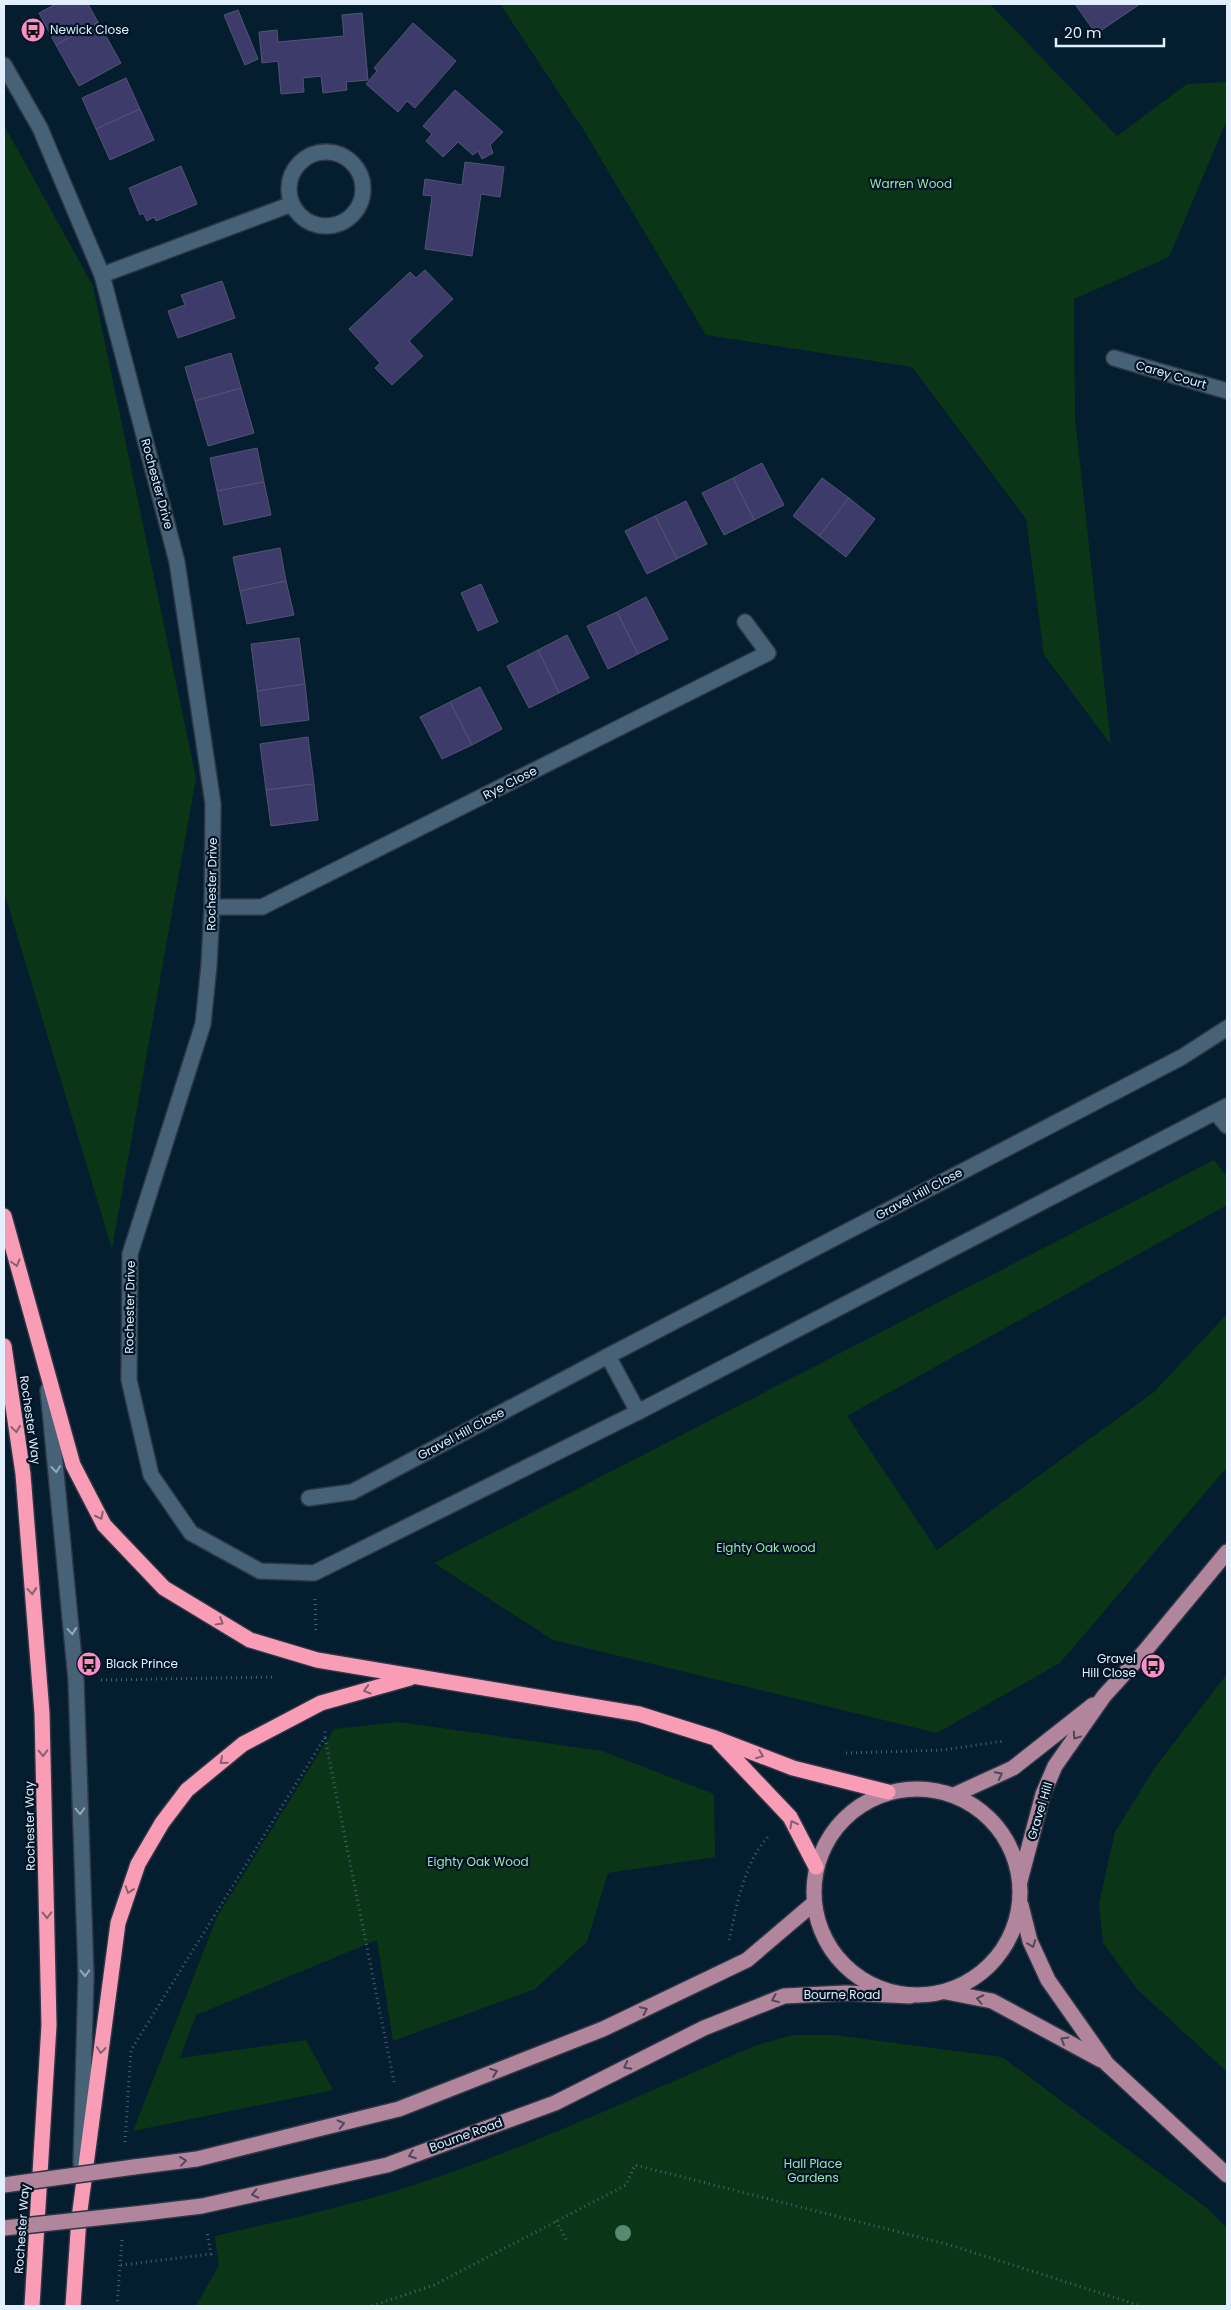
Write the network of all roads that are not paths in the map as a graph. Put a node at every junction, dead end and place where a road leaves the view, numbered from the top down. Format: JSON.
{"nodes":[{"id":1,"x":4,"y":65,"type":"edge"},
{"id":2,"x":292,"y":204,"type":"junction"},
{"id":3,"x":102,"y":275,"type":"junction"},
{"id":4,"x":1114,"y":358,"type":"dead end"},
{"id":5,"x":1227,"y":391,"type":"edge"},
{"id":6,"x":745,"y":622,"type":"dead end"},
{"id":7,"x":212,"y":906,"type":"junction"},
{"id":8,"x":1227,"y":1028,"type":"edge"},
{"id":9,"x":1221,"y":1110,"type":"edge"},
{"id":10,"x":1227,"y":1126,"type":"edge"},
{"id":11,"x":4,"y":1216,"type":"edge"},
{"id":12,"x":4,"y":1346,"type":"edge"},
{"id":13,"x":608,"y":1356,"type":"junction"},
{"id":14,"x":45,"y":1369,"type":"junction"},
{"id":15,"x":638,"y":1412,"type":"junction"},
{"id":16,"x":310,"y":1498,"type":"dead end"},
{"id":17,"x":1227,"y":1552,"type":"edge"},
{"id":18,"x":414,"y":1677,"type":"junction"},
{"id":19,"x":1104,"y":1696,"type":"junction"},
{"id":20,"x":715,"y":1738,"type":"junction"},
{"id":21,"x":888,"y":1792,"type":"junction"},
{"id":22,"x":954,"y":1795,"type":"junction"},
{"id":23,"x":816,"y":1867,"type":"junction"},
{"id":24,"x":1020,"y":1890,"type":"junction"},
{"id":25,"x":814,"y":1903,"type":"junction"},
{"id":26,"x":946,"y":1992,"type":"junction"},
{"id":27,"x":910,"y":1996,"type":"junction"},
{"id":28,"x":1107,"y":2064,"type":"junction"},
{"id":29,"x":1227,"y":2174,"type":"edge"},
{"id":30,"x":4,"y":2185,"type":"edge"},
{"id":31,"x":79,"y":2218,"type":"junction"},
{"id":32,"x":4,"y":2228,"type":"edge"},
{"id":33,"x":32,"y":2306,"type":"edge"},
{"id":34,"x":72,"y":2306,"type":"edge"}],
"edges":[{"from":1,"to":3,"type":"street","name":"Rochester Drive"},
{"from":2,"to":2,"type":"street"},
{"from":2,"to":3,"type":"street"},
{"from":3,"to":7,"type":"street","name":"Rochester Drive"},
{"from":4,"to":5,"type":"street","name":"Carey Court"},
{"from":6,"to":7,"type":"street","name":"Rye Close"},
{"from":7,"to":15,"type":"street","name":"Rochester Drive"},
{"from":8,"to":13,"type":"street","name":"Gravel Hill Close"},
{"from":9,"to":10,"type":"street"},
{"from":9,"to":15,"type":"street"},
{"from":11,"to":14,"type":"highway","one_way":true},
{"from":12,"to":33,"type":"highway","name":"Rochester Way","one_way":true},
{"from":13,"to":15,"type":"street"},
{"from":13,"to":16,"type":"street","name":"Gravel Hill Close"},
{"from":14,"to":18,"type":"highway","one_way":true},
{"from":14,"to":31,"type":"street","one_way":true},
{"from":17,"to":19,"type":"main road","name":"Gravel Hill"},
{"from":18,"to":20,"type":"highway"},
{"from":18,"to":31,"type":"highway","one_way":true},
{"from":22,"to":19,"type":"main road","name":"Gravel Hill","one_way":true},
{"from":19,"to":24,"type":"main road","name":"Gravel Hill","one_way":true},
{"from":20,"to":21,"type":"highway","one_way":true},
{"from":23,"to":20,"type":"highway","one_way":true},
{"from":21,"to":22,"type":"main road"},
{"from":21,"to":23,"type":"main road"},
{"from":22,"to":24,"type":"main road"},
{"from":23,"to":25,"type":"main road"},
{"from":24,"to":26,"type":"main road","name":"Gravel Hill"},
{"from":24,"to":28,"type":"main road","one_way":true},
{"from":25,"to":27,"type":"main road"},
{"from":30,"to":25,"type":"main road","one_way":true,"bridge":true},
{"from":26,"to":27,"type":"main road"},
{"from":28,"to":26,"type":"main road","one_way":true},
{"from":27,"to":32,"type":"main road","name":"Bourne Road","one_way":true,"bridge":true},
{"from":28,"to":29,"type":"main road"},
{"from":31,"to":34,"type":"highway"}]}
